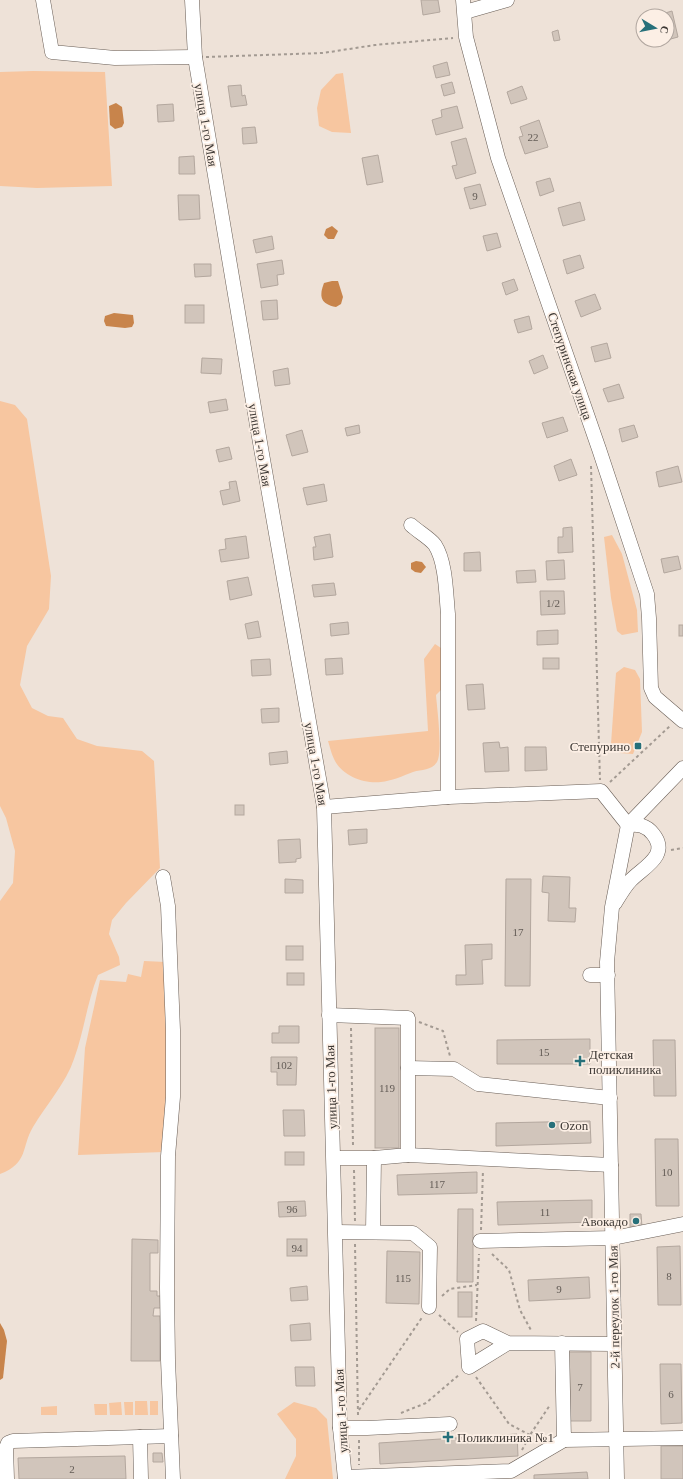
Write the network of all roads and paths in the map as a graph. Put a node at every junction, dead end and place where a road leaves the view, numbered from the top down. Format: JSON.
{"nodes":[{"id":1,"x":43,"y":0,"type":"edge"},
{"id":2,"x":192,"y":0,"type":"edge"},
{"id":3,"x":506,"y":0,"type":"edge"},
{"id":4,"x":464,"y":6,"type":"edge"},
{"id":5,"x":466,"y":37,"type":"junction"},
{"id":6,"x":195,"y":58,"type":"junction"},
{"id":7,"x":599,"y":449,"type":"junction"},
{"id":8,"x":411,"y":525,"type":"dead end"},
{"id":9,"x":681,"y":720,"type":"edge"},
{"id":10,"x":683,"y":768,"type":"edge"},
{"id":11,"x":600,"y":791,"type":"junction"},
{"id":12,"x":448,"y":797,"type":"junction"},
{"id":13,"x":324,"y":807,"type":"junction"},
{"id":14,"x":628,"y":824,"type":"junction"},
{"id":15,"x":163,"y":877,"type":"dead end"},
{"id":16,"x":612,"y":907,"type":"junction"},
{"id":17,"x":590,"y":975,"type":"dead end"},
{"id":18,"x":608,"y":975,"type":"junction"},
{"id":19,"x":329,"y":1015,"type":"junction"},
{"id":20,"x":351,"y":1016,"type":"junction"},
{"id":21,"x":408,"y":1018,"type":"junction"},
{"id":22,"x":408,"y":1068,"type":"junction"},
{"id":23,"x":454,"y":1069,"type":"junction"},
{"id":24,"x":610,"y":1098,"type":"junction"},
{"id":25,"x":408,"y":1155,"type":"junction"},
{"id":26,"x":334,"y":1158,"type":"junction"},
{"id":27,"x":354,"y":1158,"type":"junction"},
{"id":28,"x":374,"y":1158,"type":"junction"},
{"id":29,"x":611,"y":1165,"type":"junction"},
{"id":30,"x":681,"y":1227,"type":"edge"},
{"id":31,"x":336,"y":1232,"type":"junction"},
{"id":32,"x":355,"y":1232,"type":"junction"},
{"id":33,"x":373,"y":1232,"type":"junction"},
{"id":34,"x":613,"y":1238,"type":"junction"},
{"id":35,"x":480,"y":1241,"type":"joint"},
{"id":36,"x":478,"y":1284,"type":"dead end"},
{"id":37,"x":429,"y":1307,"type":"junction"},
{"id":38,"x":467,"y":1339,"type":"junction"},
{"id":39,"x":508,"y":1343,"type":"junction"},
{"id":40,"x":539,"y":1343,"type":"junction"},
{"id":41,"x":562,"y":1344,"type":"junction"},
{"id":42,"x":614,"y":1344,"type":"junction"},
{"id":43,"x":469,"y":1366,"type":"junction"},
{"id":44,"x":550,"y":1404,"type":"dead end"},
{"id":45,"x":358,"y":1411,"type":"junction"},
{"id":46,"x":400,"y":1414,"type":"dead end"},
{"id":47,"x":450,"y":1424,"type":"dead end"},
{"id":48,"x":340,"y":1428,"type":"junction"},
{"id":49,"x":358,"y":1428,"type":"junction"},
{"id":50,"x":530,"y":1435,"type":"junction"},
{"id":51,"x":171,"y":1436,"type":"junction"},
{"id":52,"x":140,"y":1437,"type":"junction"},
{"id":53,"x":683,"y":1438,"type":"edge"},
{"id":54,"x":616,"y":1439,"type":"junction"},
{"id":55,"x":564,"y":1440,"type":"junction"},
{"id":56,"x":520,"y":1453,"type":"dead end"},
{"id":57,"x":359,"y":1476,"type":"junction"},
{"id":58,"x":417,"y":1477,"type":"edge"},
{"id":59,"x":345,"y":1478,"type":"edge"},
{"id":60,"x":7,"y":1479,"type":"edge"},
{"id":61,"x":141,"y":1479,"type":"edge"},
{"id":62,"x":173,"y":1479,"type":"edge"},
{"id":63,"x":616,"y":1479,"type":"edge"}],
"edges":[{"from":1,"to":6,"type":"street"},
{"from":2,"to":6,"type":"street","name":"улица 1-го Мая"},
{"from":3,"to":4,"type":"street"},
{"from":4,"to":5,"type":"street","name":"Степуринская улица"},
{"from":5,"to":6,"type":"path"},
{"from":5,"to":7,"type":"street","name":"Степуринская улица"},
{"from":6,"to":13,"type":"street","name":"улица 1-го Мая"},
{"from":7,"to":9,"type":"street","name":"Степуринская улица"},
{"from":7,"to":11,"type":"path"},
{"from":8,"to":12,"type":"street"},
{"from":9,"to":11,"type":"path"},
{"from":10,"to":14,"type":"street"},
{"from":11,"to":12,"type":"street"},
{"from":11,"to":14,"type":"street"},
{"from":12,"to":13,"type":"street"},
{"from":13,"to":19,"type":"street","name":"улица 1-го Мая"},
{"from":14,"to":16,"type":"street","name":"2-й переулок 1-го Мая"},
{"from":14,"to":16,"type":"street"},
{"from":15,"to":51,"type":"street"},
{"from":16,"to":18,"type":"street","name":"2-й переулок 1-го Мая"},
{"from":17,"to":18,"type":"street"},
{"from":18,"to":24,"type":"street","name":"2-й переулок 1-го Мая"},
{"from":19,"to":20,"type":"street"},
{"from":19,"to":26,"type":"street","name":"улица 1-го Мая"},
{"from":20,"to":21,"type":"street"},
{"from":20,"to":27,"type":"path"},
{"from":21,"to":22,"type":"street"},
{"from":21,"to":23,"type":"path"},
{"from":22,"to":23,"type":"street"},
{"from":22,"to":25,"type":"street"},
{"from":23,"to":24,"type":"street"},
{"from":24,"to":29,"type":"street","name":"2-й переулок 1-го Мая"},
{"from":25,"to":28,"type":"street"},
{"from":25,"to":29,"type":"street"},
{"from":26,"to":27,"type":"street"},
{"from":26,"to":31,"type":"street","name":"улица 1-го Мая"},
{"from":27,"to":28,"type":"street"},
{"from":27,"to":32,"type":"path"},
{"from":28,"to":33,"type":"street"},
{"from":29,"to":34,"type":"street","name":"2-й переулок 1-го Мая"},
{"from":30,"to":34,"type":"street"},
{"from":31,"to":32,"type":"street"},
{"from":31,"to":48,"type":"street","name":"улица 1-го Мая"},
{"from":32,"to":33,"type":"street"},
{"from":32,"to":45,"type":"path"},
{"from":33,"to":37,"type":"street"},
{"from":34,"to":35,"type":"street"},
{"from":34,"to":42,"type":"street","name":"2-й переулок 1-го Мая"},
{"from":35,"to":40,"type":"path"},
{"from":36,"to":37,"type":"path"},
{"from":37,"to":38,"type":"path"},
{"from":37,"to":45,"type":"path"},
{"from":38,"to":39,"type":"street"},
{"from":38,"to":43,"type":"street"},
{"from":39,"to":40,"type":"street"},
{"from":39,"to":43,"type":"street"},
{"from":40,"to":41,"type":"street"},
{"from":41,"to":42,"type":"street"},
{"from":41,"to":55,"type":"street"},
{"from":42,"to":54,"type":"street","name":"2-й переулок 1-го Мая"},
{"from":43,"to":46,"type":"path"},
{"from":43,"to":50,"type":"path"},
{"from":44,"to":50,"type":"path"},
{"from":45,"to":49,"type":"path"},
{"from":47,"to":49,"type":"street"},
{"from":48,"to":49,"type":"street"},
{"from":48,"to":59,"type":"street","name":"улица 1-го Мая"},
{"from":49,"to":57,"type":"path"},
{"from":50,"to":56,"type":"path"},
{"from":51,"to":52,"type":"street"},
{"from":51,"to":62,"type":"street"},
{"from":52,"to":60,"type":"street"},
{"from":52,"to":61,"type":"street"},
{"from":53,"to":54,"type":"street"},
{"from":54,"to":55,"type":"street"},
{"from":54,"to":63,"type":"street","name":"2-й переулок 1-го Мая"},
{"from":55,"to":58,"type":"street"},
{"from":57,"to":58,"type":"street"},
{"from":57,"to":59,"type":"street"}]}
